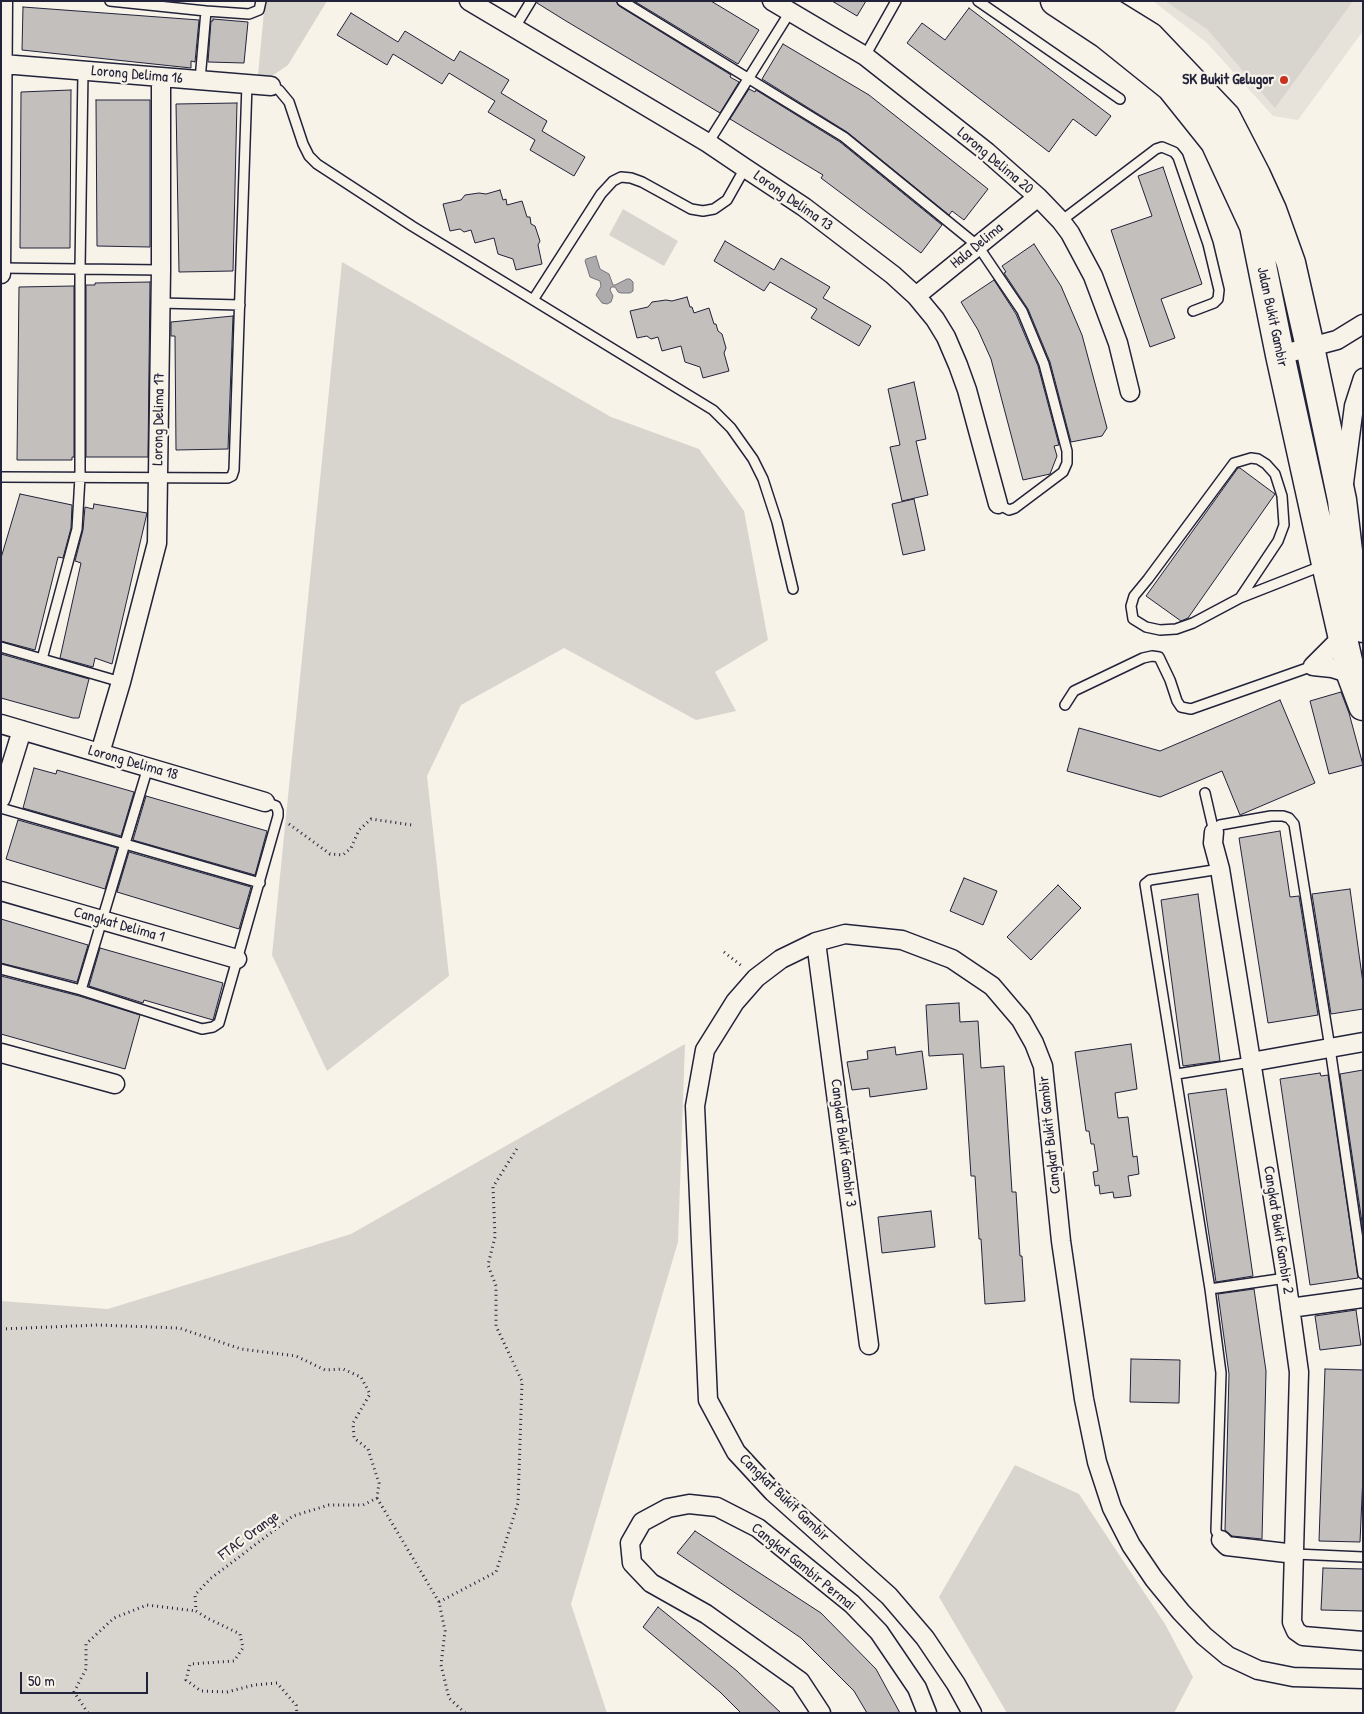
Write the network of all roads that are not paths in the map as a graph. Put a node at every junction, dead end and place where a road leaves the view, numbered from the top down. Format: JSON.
{"nodes":[{"id":1,"x":3,"y":1,"type":"edge"},
{"id":2,"x":110,"y":1,"type":"edge"},
{"id":3,"x":261,"y":1,"type":"edge"},
{"id":4,"x":469,"y":1,"type":"edge"},
{"id":5,"x":531,"y":1,"type":"edge"},
{"id":6,"x":622,"y":1,"type":"edge"},
{"id":7,"x":772,"y":1,"type":"edge"},
{"id":8,"x":896,"y":1,"type":"edge"},
{"id":9,"x":978,"y":1,"type":"edge"},
{"id":10,"x":1055,"y":1,"type":"edge"},
{"id":11,"x":1092,"y":1,"type":"edge"},
{"id":12,"x":206,"y":11,"type":"junction"},
{"id":13,"x":790,"y":12,"type":"junction"},
{"id":14,"x":514,"y":29,"type":"junction"},
{"id":15,"x":865,"y":56,"type":"junction"},
{"id":16,"x":3,"y":64,"type":"junction"},
{"id":17,"x":83,"y":71,"type":"junction"},
{"id":18,"x":161,"y":78,"type":"junction"},
{"id":19,"x":748,"y":78,"type":"junction"},
{"id":20,"x":200,"y":80,"type":"junction"},
{"id":21,"x":247,"y":84,"type":"junction"},
{"id":22,"x":271,"y":86,"type":"joint"},
{"id":23,"x":1120,"y":99,"type":"dead end"},
{"id":24,"x":708,"y":143,"type":"junction"},
{"id":25,"x":745,"y":168,"type":"junction"},
{"id":26,"x":2,"y":196,"type":"edge"},
{"id":27,"x":1038,"y":197,"type":"junction"},
{"id":28,"x":1062,"y":221,"type":"junction"},
{"id":29,"x":978,"y":246,"type":"junction"},
{"id":30,"x":1,"y":268,"type":"edge"},
{"id":31,"x":80,"y":270,"type":"junction"},
{"id":32,"x":161,"y":270,"type":"junction"},
{"id":33,"x":1,"y":274,"type":"edge"},
{"id":34,"x":916,"y":296,"type":"junction"},
{"id":35,"x":533,"y":300,"type":"junction"},
{"id":36,"x":160,"y":303,"type":"junction"},
{"id":37,"x":240,"y":305,"type":"junction"},
{"id":38,"x":1193,"y":311,"type":"dead end"},
{"id":39,"x":1363,"y":324,"type":"edge"},
{"id":40,"x":1310,"y":348,"type":"junction"},
{"id":41,"x":1280,"y":355,"type":"junction"},
{"id":42,"x":1363,"y":378,"type":"edge"},
{"id":43,"x":1130,"y":392,"type":"dead end"},
{"id":44,"x":1,"y":477,"type":"edge"},
{"id":45,"x":80,"y":477,"type":"junction"},
{"id":46,"x":158,"y":478,"type":"junction"},
{"id":47,"x":1342,"y":500,"type":"junction"},
{"id":48,"x":998,"y":504,"type":"joint"},
{"id":49,"x":1326,"y":564,"type":"junction"},
{"id":50,"x":793,"y":590,"type":"dead end"},
{"id":51,"x":1240,"y":598,"type":"junction"},
{"id":52,"x":1352,"y":631,"type":"edge"},
{"id":53,"x":1,"y":647,"type":"edge"},
{"id":54,"x":42,"y":658,"type":"junction"},
{"id":55,"x":1313,"y":666,"type":"junction"},
{"id":56,"x":1351,"y":674,"type":"junction"},
{"id":57,"x":121,"y":682,"type":"junction"},
{"id":58,"x":1065,"y":704,"type":"dead end"},
{"id":59,"x":1363,"y":706,"type":"edge"},
{"id":60,"x":1,"y":724,"type":"edge"},
{"id":61,"x":22,"y":730,"type":"junction"},
{"id":62,"x":100,"y":753,"type":"junction"},
{"id":63,"x":148,"y":767,"type":"junction"},
{"id":64,"x":1205,"y":793,"type":"dead end"},
{"id":65,"x":1,"y":798,"type":"edge"},
{"id":66,"x":265,"y":802,"type":"joint"},
{"id":67,"x":1,"y":808,"type":"edge"},
{"id":68,"x":1214,"y":832,"type":"junction"},
{"id":69,"x":125,"y":844,"type":"junction"},
{"id":70,"x":1220,"y":869,"type":"junction"},
{"id":71,"x":260,"y":883,"type":"junction"},
{"id":72,"x":1,"y":892,"type":"edge"},
{"id":73,"x":102,"y":920,"type":"junction"},
{"id":74,"x":816,"y":942,"type":"junction"},
{"id":75,"x":238,"y":959,"type":"junction"},
{"id":76,"x":1,"y":969,"type":"edge"},
{"id":77,"x":81,"y":990,"type":"junction"},
{"id":78,"x":1363,"y":1042,"type":"edge"},
{"id":79,"x":1330,"y":1048,"type":"junction"},
{"id":80,"x":1,"y":1053,"type":"edge"},
{"id":81,"x":1251,"y":1062,"type":"junction"},
{"id":82,"x":1177,"y":1074,"type":"junction"},
{"id":83,"x":115,"y":1084,"type":"dead end"},
{"id":84,"x":1363,"y":1274,"type":"edge"},
{"id":85,"x":1286,"y":1278,"type":"junction"},
{"id":86,"x":1210,"y":1289,"type":"junction"},
{"id":87,"x":1363,"y":1298,"type":"edge"},
{"id":88,"x":1290,"y":1308,"type":"junction"},
{"id":89,"x":869,"y":1345,"type":"dead end"},
{"id":90,"x":1221,"y":1540,"type":"joint"},
{"id":91,"x":1295,"y":1554,"type":"junction"},
{"id":92,"x":1363,"y":1557,"type":"edge"},
{"id":93,"x":1363,"y":1640,"type":"edge"},
{"id":94,"x":1363,"y":1679,"type":"edge"},
{"id":95,"x":821,"y":1713,"type":"edge"},
{"id":96,"x":927,"y":1713,"type":"edge"},
{"id":97,"x":972,"y":1713,"type":"edge"}],
"edges":[{"from":1,"to":16,"type":"street"},
{"from":2,"to":12,"type":"lane"},
{"from":3,"to":12,"type":"lane"},
{"from":4,"to":14,"type":"street","name":"Lorong Delima 13"},
{"from":5,"to":14,"type":"lane"},
{"from":6,"to":19,"type":"lane"},
{"from":7,"to":13,"type":"street","name":"Lorong Delima 20"},
{"from":8,"to":15,"type":"lane"},
{"from":9,"to":23,"type":"lane"},
{"from":10,"to":41,"type":"main road","name":"Jalan Bukit Gambir"},
{"from":11,"to":40,"type":"main road","name":"Jalan Bukit Gambir"},
{"from":12,"to":20,"type":"lane"},
{"from":13,"to":15,"type":"street","name":"Lorong Delima 20"},
{"from":13,"to":19,"type":"lane"},
{"from":14,"to":24,"type":"street","name":"Lorong Delima 13"},
{"from":15,"to":27,"type":"street","name":"Lorong Delima 20"},
{"from":16,"to":17,"type":"street","name":"Lorong Delima 16"},
{"from":16,"to":26,"type":"street"},
{"from":17,"to":18,"type":"street","name":"Lorong Delima 16"},
{"from":17,"to":31,"type":"lane"},
{"from":18,"to":20,"type":"street","name":"Lorong Delima 16"},
{"from":18,"to":32,"type":"street","name":"Lorong Delima 17"},
{"from":19,"to":24,"type":"lane"},
{"from":19,"to":29,"type":"lane"},
{"from":20,"to":21,"type":"street","name":"Lorong Delima 16"},
{"from":21,"to":22,"type":"street","name":"Lorong Delima 16"},
{"from":21,"to":37,"type":"lane"},
{"from":22,"to":35,"type":"lane"},
{"from":24,"to":25,"type":"street","name":"Lorong Delima 13"},
{"from":25,"to":34,"type":"street","name":"Lorong Delima 13"},
{"from":25,"to":35,"type":"lane"},
{"from":26,"to":30,"type":"street"},
{"from":27,"to":28,"type":"street","name":"Lorong Delima 20"},
{"from":27,"to":29,"type":"street","name":"Hala Delima"},
{"from":28,"to":38,"type":"lane"},
{"from":28,"to":43,"type":"street","name":"Lorong Delima 20"},
{"from":29,"to":34,"type":"street","name":"Hala Delima"},
{"from":29,"to":48,"type":"lane"},
{"from":30,"to":31,"type":"lane"},
{"from":30,"to":33,"type":"street"},
{"from":31,"to":32,"type":"lane"},
{"from":31,"to":45,"type":"lane"},
{"from":32,"to":36,"type":"street","name":"Lorong Delima 17"},
{"from":34,"to":48,"type":"street","name":"Lorong Delima 13"},
{"from":35,"to":50,"type":"lane"},
{"from":36,"to":37,"type":"lane"},
{"from":36,"to":46,"type":"street","name":"Lorong Delima 17"},
{"from":37,"to":46,"type":"lane"},
{"from":39,"to":40,"type":"street"},
{"from":40,"to":41,"type":"street"},
{"from":40,"to":47,"type":"main road","name":"Jalan Bukit Gambir"},
{"from":41,"to":49,"type":"main road","name":"Jalan Bukit Gambir"},
{"from":42,"to":47,"type":"street"},
{"from":44,"to":45,"type":"lane"},
{"from":45,"to":46,"type":"lane"},
{"from":45,"to":54,"type":"lane"},
{"from":46,"to":57,"type":"street","name":"Lorong Delima 17"},
{"from":47,"to":52,"type":"main road","name":"Jalan Bukit Gambir"},
{"from":49,"to":51,"type":"lane"},
{"from":49,"to":52,"type":"main road","name":"Jalan Bukit Gambir"},
{"from":51,"to":51,"type":"lane"},
{"from":52,"to":55,"type":"street"},
{"from":52,"to":56,"type":"main road","name":"Jalan Bukit Gambir"},
{"from":53,"to":54,"type":"lane"},
{"from":54,"to":57,"type":"lane"},
{"from":55,"to":56,"type":"street"},
{"from":55,"to":58,"type":"lane"},
{"from":56,"to":59,"type":"main road","name":"Jalan Bukit Gambir"},
{"from":57,"to":62,"type":"street","name":"Lorong Delima 17"},
{"from":60,"to":61,"type":"street","name":"Lorong Delima 18"},
{"from":61,"to":62,"type":"street","name":"Lorong Delima 18"},
{"from":61,"to":65,"type":"street"},
{"from":62,"to":63,"type":"street","name":"Lorong Delima 18"},
{"from":63,"to":66,"type":"street","name":"Lorong Delima 18"},
{"from":63,"to":69,"type":"lane"},
{"from":64,"to":68,"type":"lane"},
{"from":66,"to":71,"type":"lane"},
{"from":67,"to":69,"type":"lane"},
{"from":68,"to":70,"type":"street","name":"Cangkat Bukit Gambir 2"},
{"from":68,"to":79,"type":"lane"},
{"from":69,"to":71,"type":"lane"},
{"from":69,"to":73,"type":"lane"},
{"from":70,"to":81,"type":"street","name":"Cangkat Bukit Gambir 2"},
{"from":70,"to":82,"type":"lane"},
{"from":71,"to":75,"type":"lane"},
{"from":72,"to":73,"type":"street","name":"Cangkat Delima 1"},
{"from":73,"to":75,"type":"street","name":"Cangkat Delima 1"},
{"from":73,"to":77,"type":"lane"},
{"from":74,"to":89,"type":"street","name":"Cangkat Bukit Gambir 3"},
{"from":74,"to":94,"type":"street","name":"Cangkat Bukit Gambir"},
{"from":74,"to":97,"type":"street","name":"Cangkat Bukit Gambir"},
{"from":75,"to":77,"type":"lane"},
{"from":76,"to":77,"type":"lane"},
{"from":78,"to":79,"type":"street"},
{"from":79,"to":81,"type":"street"},
{"from":79,"to":84,"type":"lane"},
{"from":80,"to":83,"type":"street"},
{"from":81,"to":82,"type":"lane"},
{"from":81,"to":85,"type":"street","name":"Cangkat Bukit Gambir 2"},
{"from":82,"to":86,"type":"lane"},
{"from":85,"to":86,"type":"lane"},
{"from":85,"to":88,"type":"street","name":"Cangkat Bukit Gambir 2"},
{"from":86,"to":90,"type":"lane"},
{"from":87,"to":88,"type":"street"},
{"from":88,"to":91,"type":"street","name":"Cangkat Bukit Gambir 2"},
{"from":90,"to":91,"type":"street"},
{"from":91,"to":92,"type":"lane"},
{"from":91,"to":93,"type":"street","name":"Cangkat Bukit Gambir 2"},
{"from":95,"to":96,"type":"street","name":"Cangkat Gambir Permai"}]}
